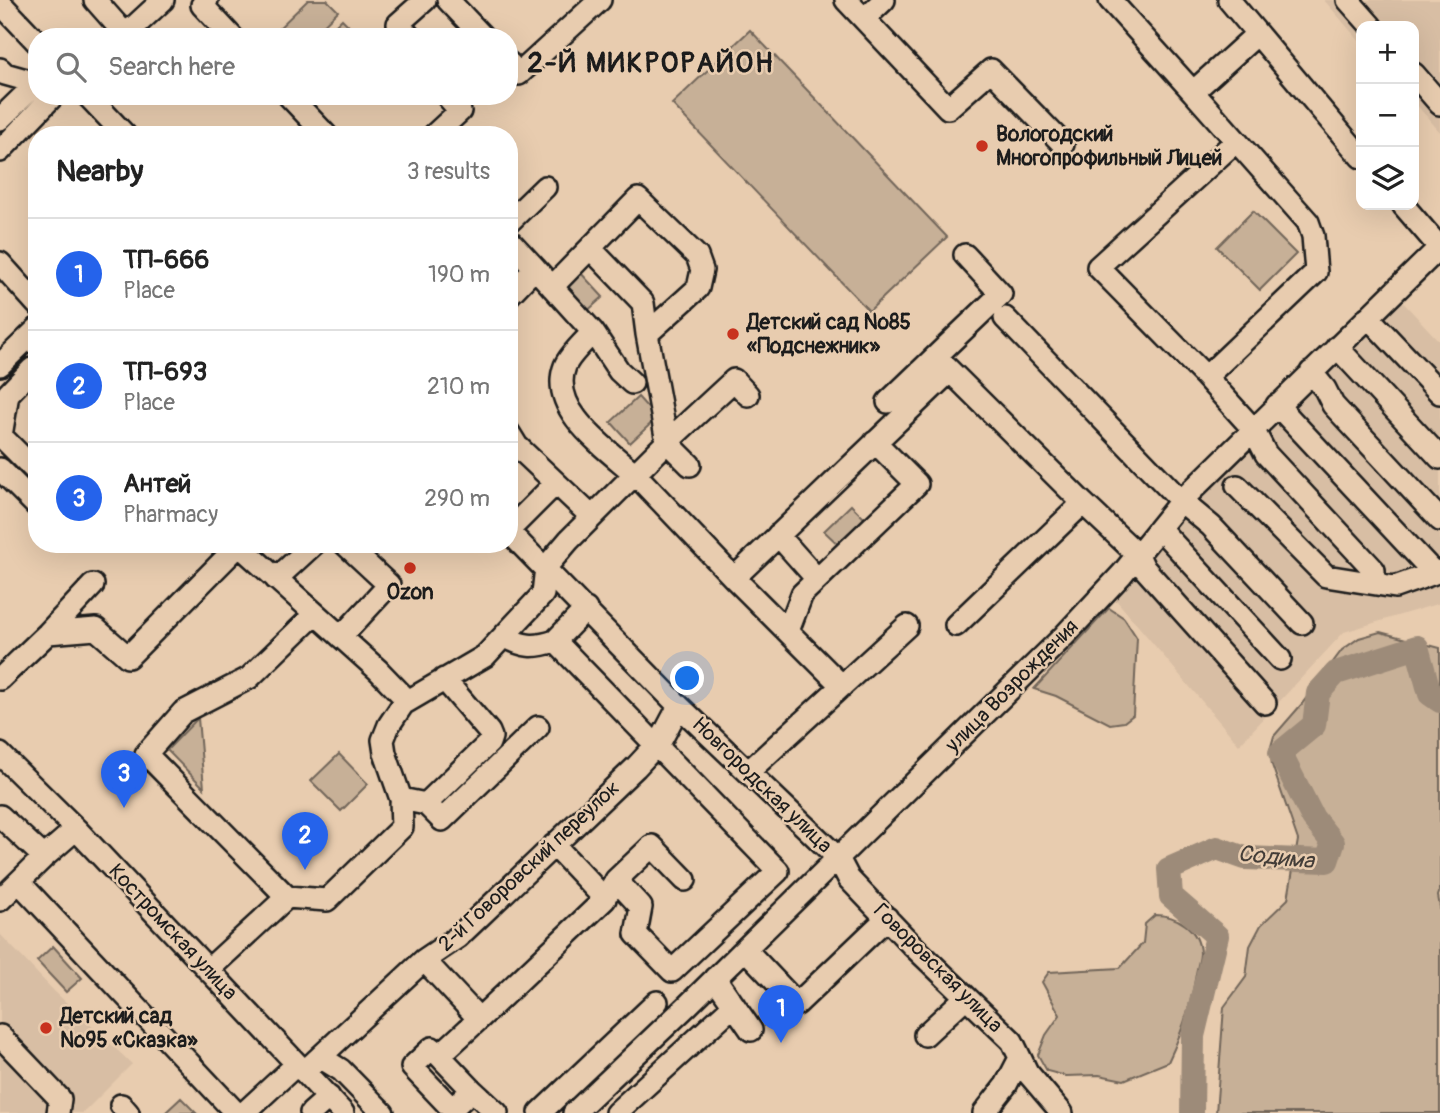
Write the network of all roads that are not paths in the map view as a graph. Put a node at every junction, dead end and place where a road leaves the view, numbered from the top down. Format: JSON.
{"nodes":[{"id":1,"x":94,"y":0,"type":"edge"},
{"id":2,"x":163,"y":0,"type":"edge"},
{"id":3,"x":425,"y":0,"type":"edge"},
{"id":4,"x":447,"y":0,"type":"edge"},
{"id":5,"x":600,"y":0,"type":"edge"},
{"id":6,"x":846,"y":0,"type":"edge"},
{"id":7,"x":884,"y":0,"type":"edge"},
{"id":8,"x":1110,"y":0,"type":"edge"},
{"id":9,"x":1228,"y":0,"type":"edge"},
{"id":10,"x":1348,"y":0,"type":"edge"},
{"id":11,"x":202,"y":2,"type":"edge"},
{"id":12,"x":0,"y":3,"type":"edge"},
{"id":13,"x":864,"y":19,"type":"junction"},
{"id":14,"x":1367,"y":21,"type":"edge"},
{"id":15,"x":117,"y":28,"type":"edge"},
{"id":16,"x":133,"y":28,"type":"edge"},
{"id":17,"x":224,"y":28,"type":"edge"},
{"id":18,"x":402,"y":28,"type":"edge"},
{"id":19,"x":475,"y":28,"type":"edge"},
{"id":20,"x":28,"y":33,"type":"edge"},
{"id":21,"x":1256,"y":35,"type":"junction"},
{"id":22,"x":0,"y":69,"type":"edge"},
{"id":23,"x":518,"y":72,"type":"edge"},
{"id":24,"x":1419,"y":80,"type":"edge"},
{"id":25,"x":28,"y":81,"type":"edge"},
{"id":26,"x":28,"y":92,"type":"edge"},
{"id":27,"x":1193,"y":92,"type":"junction"},
{"id":28,"x":1440,"y":104,"type":"edge"},
{"id":29,"x":48,"y":105,"type":"edge"},
{"id":30,"x":97,"y":105,"type":"edge"},
{"id":31,"x":298,"y":105,"type":"edge"},
{"id":32,"x":455,"y":105,"type":"edge"},
{"id":33,"x":0,"y":119,"type":"edge"},
{"id":34,"x":36,"y":126,"type":"edge"},
{"id":35,"x":116,"y":126,"type":"edge"},
{"id":36,"x":317,"y":126,"type":"edge"},
{"id":37,"x":444,"y":126,"type":"edge"},
{"id":38,"x":28,"y":133,"type":"edge"},
{"id":39,"x":1235,"y":142,"type":"junction"},
{"id":40,"x":1063,"y":144,"type":"dead end"},
{"id":41,"x":0,"y":151,"type":"edge"},
{"id":42,"x":1356,"y":151,"type":"edge"},
{"id":43,"x":545,"y":187,"type":"dead end"},
{"id":44,"x":1407,"y":210,"type":"edge"},
{"id":45,"x":518,"y":213,"type":"edge"},
{"id":46,"x":590,"y":248,"type":"junction"},
{"id":47,"x":1440,"y":248,"type":"edge"},
{"id":48,"x":518,"y":250,"type":"edge"},
{"id":49,"x":965,"y":255,"type":"dead end"},
{"id":50,"x":0,"y":263,"type":"edge"},
{"id":51,"x":535,"y":268,"type":"junction"},
{"id":52,"x":518,"y":283,"type":"edge"},
{"id":53,"x":552,"y":287,"type":"junction"},
{"id":54,"x":28,"y":294,"type":"edge"},
{"id":55,"x":1368,"y":317,"type":"junction"},
{"id":56,"x":1005,"y":318,"type":"dead end"},
{"id":57,"x":593,"y":332,"type":"junction"},
{"id":58,"x":646,"y":334,"type":"junction"},
{"id":59,"x":28,"y":339,"type":"edge"},
{"id":60,"x":1337,"y":347,"type":"junction"},
{"id":61,"x":7,"y":358,"type":"edge"},
{"id":62,"x":943,"y":364,"type":"junction"},
{"id":63,"x":28,"y":369,"type":"edge"},
{"id":64,"x":1311,"y":372,"type":"junction"},
{"id":65,"x":28,"y":377,"type":"edge"},
{"id":66,"x":1206,"y":377,"type":"junction"},
{"id":67,"x":632,"y":383,"type":"dead end"},
{"id":68,"x":1440,"y":393,"type":"edge"},
{"id":69,"x":748,"y":395,"type":"dead end"},
{"id":70,"x":888,"y":402,"type":"dead end"},
{"id":71,"x":1277,"y":405,"type":"junction"},
{"id":72,"x":1253,"y":429,"type":"junction"},
{"id":73,"x":667,"y":442,"type":"junction"},
{"id":74,"x":875,"y":442,"type":"junction"},
{"id":75,"x":518,"y":447,"type":"edge"},
{"id":76,"x":1440,"y":458,"type":"edge"},
{"id":77,"x":28,"y":463,"type":"edge"},
{"id":78,"x":690,"y":465,"type":"dead end"},
{"id":79,"x":0,"y":468,"type":"edge"},
{"id":80,"x":635,"y":474,"type":"junction"},
{"id":81,"x":556,"y":484,"type":"junction"},
{"id":82,"x":1237,"y":486,"type":"dead end"},
{"id":83,"x":28,"y":497,"type":"edge"},
{"id":84,"x":1181,"y":501,"type":"junction"},
{"id":85,"x":1083,"y":503,"type":"junction"},
{"id":86,"x":592,"y":517,"type":"junction"},
{"id":87,"x":1440,"y":520,"type":"edge"},
{"id":88,"x":518,"y":522,"type":"edge"},
{"id":89,"x":1159,"y":528,"type":"junction"},
{"id":90,"x":778,"y":536,"type":"junction"},
{"id":91,"x":518,"y":540,"type":"edge"},
{"id":92,"x":232,"y":553,"type":"edge"},
{"id":93,"x":248,"y":553,"type":"edge"},
{"id":94,"x":304,"y":553,"type":"edge"},
{"id":95,"x":355,"y":553,"type":"edge"},
{"id":96,"x":1138,"y":555,"type":"junction"},
{"id":97,"x":546,"y":567,"type":"junction"},
{"id":98,"x":1437,"y":572,"type":"edge"},
{"id":99,"x":734,"y":578,"type":"junction"},
{"id":100,"x":276,"y":579,"type":"junction"},
{"id":101,"x":817,"y":579,"type":"junction"},
{"id":102,"x":1374,"y":583,"type":"junction"},
{"id":103,"x":93,"y":585,"type":"dead end"},
{"id":104,"x":586,"y":609,"type":"junction"},
{"id":105,"x":315,"y":614,"type":"junction"},
{"id":106,"x":1302,"y":623,"type":"dead end"},
{"id":107,"x":956,"y":625,"type":"dead end"},
{"id":108,"x":907,"y":626,"type":"dead end"},
{"id":109,"x":788,"y":631,"type":"junction"},
{"id":110,"x":48,"y":633,"type":"junction"},
{"id":111,"x":504,"y":636,"type":"junction"},
{"id":112,"x":341,"y":637,"type":"junction"},
{"id":113,"x":555,"y":641,"type":"junction"},
{"id":114,"x":1280,"y":659,"type":"dead end"},
{"id":115,"x":444,"y":679,"type":"junction"},
{"id":116,"x":0,"y":680,"type":"edge"},
{"id":117,"x":842,"y":686,"type":"junction"},
{"id":118,"x":408,"y":701,"type":"junction"},
{"id":119,"x":1265,"y":703,"type":"dead end"},
{"id":120,"x":679,"y":706,"type":"junction"},
{"id":121,"x":538,"y":727,"type":"dead end"},
{"id":122,"x":655,"y":747,"type":"junction"},
{"id":123,"x":0,"y":754,"type":"edge"},
{"id":124,"x":748,"y":772,"type":"junction"},
{"id":125,"x":401,"y":799,"type":"junction"},
{"id":126,"x":425,"y":804,"type":"junction"},
{"id":127,"x":0,"y":816,"type":"edge"},
{"id":128,"x":442,"y":820,"type":"junction"},
{"id":129,"x":401,"y":827,"type":"junction"},
{"id":130,"x":76,"y":829,"type":"junction"},
{"id":131,"x":554,"y":845,"type":"junction"},
{"id":132,"x":44,"y":857,"type":"junction"},
{"id":133,"x":838,"y":858,"type":"junction"},
{"id":134,"x":616,"y":880,"type":"junction"},
{"id":135,"x":685,"y":880,"type":"dead end"},
{"id":136,"x":19,"y":882,"type":"junction"},
{"id":137,"x":287,"y":897,"type":"junction"},
{"id":138,"x":605,"y":899,"type":"junction"},
{"id":139,"x":0,"y":900,"type":"edge"},
{"id":140,"x":887,"y":918,"type":"junction"},
{"id":141,"x":745,"y":949,"type":"junction"},
{"id":142,"x":424,"y":960,"type":"junction"},
{"id":143,"x":208,"y":970,"type":"junction"},
{"id":144,"x":715,"y":978,"type":"junction"},
{"id":145,"x":966,"y":997,"type":"junction"},
{"id":146,"x":657,"y":1002,"type":"dead end"},
{"id":147,"x":734,"y":1006,"type":"junction"},
{"id":148,"x":479,"y":1020,"type":"junction"},
{"id":149,"x":664,"y":1028,"type":"junction"},
{"id":150,"x":751,"y":1030,"type":"dead end"},
{"id":151,"x":925,"y":1035,"type":"dead end"},
{"id":152,"x":0,"y":1036,"type":"edge"},
{"id":153,"x":685,"y":1050,"type":"junction"},
{"id":154,"x":440,"y":1055,"type":"junction"},
{"id":155,"x":320,"y":1057,"type":"junction"},
{"id":156,"x":631,"y":1058,"type":"junction"},
{"id":157,"x":1020,"y":1058,"type":"junction"},
{"id":158,"x":300,"y":1068,"type":"junction"},
{"id":159,"x":610,"y":1079,"type":"junction"},
{"id":160,"x":652,"y":1080,"type":"junction"},
{"id":161,"x":472,"y":1090,"type":"junction"},
{"id":162,"x":336,"y":1105,"type":"edge"},
{"id":163,"x":623,"y":1107,"type":"edge"},
{"id":164,"x":58,"y":1113,"type":"edge"},
{"id":165,"x":236,"y":1113,"type":"edge"},
{"id":166,"x":244,"y":1113,"type":"edge"},
{"id":167,"x":310,"y":1113,"type":"edge"},
{"id":168,"x":383,"y":1113,"type":"edge"},
{"id":169,"x":497,"y":1113,"type":"edge"},
{"id":170,"x":540,"y":1113,"type":"edge"},
{"id":171,"x":574,"y":1113,"type":"edge"},
{"id":172,"x":984,"y":1113,"type":"edge"},
{"id":173,"x":1062,"y":1113,"type":"edge"}],
"edges":[{"from":1,"to":15,"type":"street"},
{"from":2,"to":16,"type":"street"},
{"from":3,"to":18,"type":"street"},
{"from":4,"to":19,"type":"street"},
{"from":5,"to":23,"type":"street"},
{"from":6,"to":13,"type":"street"},
{"from":7,"to":13,"type":"street"},
{"from":8,"to":27,"type":"street"},
{"from":9,"to":21,"type":"street"},
{"from":10,"to":14,"type":"street"},
{"from":11,"to":17,"type":"street"},
{"from":12,"to":20,"type":"street"},
{"from":13,"to":40,"type":"street"},
{"from":21,"to":27,"type":"street"},
{"from":21,"to":42,"type":"street"},
{"from":22,"to":25,"type":"street"},
{"from":24,"to":28,"type":"street"},
{"from":26,"to":33,"type":"street"},
{"from":27,"to":39,"type":"street"},
{"from":29,"to":34,"type":"street"},
{"from":30,"to":35,"type":"street"},
{"from":31,"to":36,"type":"street"},
{"from":32,"to":37,"type":"street"},
{"from":38,"to":41,"type":"street"},
{"from":39,"to":66,"type":"street"},
{"from":39,"to":66,"type":"street"},
{"from":43,"to":45,"type":"street"},
{"from":44,"to":47,"type":"street"},
{"from":46,"to":53,"type":"street"},
{"from":46,"to":58,"type":"street"},
{"from":46,"to":58,"type":"street"},
{"from":47,"to":55,"type":"street","name":"улица Возрождения"},
{"from":48,"to":51,"type":"street"},
{"from":49,"to":62,"type":"street"},
{"from":50,"to":54,"type":"street"},
{"from":51,"to":52,"type":"street"},
{"from":51,"to":53,"type":"street"},
{"from":53,"to":57,"type":"street"},
{"from":55,"to":60,"type":"street","name":"улица Возрождения"},
{"from":55,"to":68,"type":"street"},
{"from":56,"to":84,"type":"street"},
{"from":57,"to":67,"type":"street"},
{"from":57,"to":80,"type":"street"},
{"from":58,"to":73,"type":"street"},
{"from":59,"to":61,"type":"street"},
{"from":60,"to":64,"type":"street","name":"улица Возрождения"},
{"from":60,"to":76,"type":"street"},
{"from":61,"to":63,"type":"street"},
{"from":62,"to":70,"type":"street"},
{"from":62,"to":74,"type":"street"},
{"from":62,"to":85,"type":"street"},
{"from":64,"to":71,"type":"street","name":"улица Возрождения"},
{"from":64,"to":87,"type":"street"},
{"from":65,"to":77,"type":"street"},
{"from":66,"to":72,"type":"street"},
{"from":69,"to":73,"type":"street"},
{"from":71,"to":72,"type":"street","name":"улица Возрождения"},
{"from":71,"to":98,"type":"street"},
{"from":72,"to":84,"type":"street","name":"улица Возрождения"},
{"from":72,"to":102,"type":"street"},
{"from":73,"to":78,"type":"street"},
{"from":73,"to":80,"type":"street"},
{"from":74,"to":90,"type":"street"},
{"from":74,"to":101,"type":"street"},
{"from":75,"to":81,"type":"street"},
{"from":79,"to":83,"type":"street"},
{"from":80,"to":86,"type":"street"},
{"from":80,"to":99,"type":"street"},
{"from":81,"to":86,"type":"street"},
{"from":81,"to":88,"type":"street"},
{"from":82,"to":102,"type":"street"},
{"from":84,"to":89,"type":"street","name":"улица Возрождения"},
{"from":84,"to":106,"type":"street"},
{"from":85,"to":96,"type":"street"},
{"from":85,"to":107,"type":"street"},
{"from":86,"to":97,"type":"street"},
{"from":89,"to":96,"type":"street","name":"улица Возрождения"},
{"from":89,"to":114,"type":"street"},
{"from":90,"to":99,"type":"street"},
{"from":90,"to":101,"type":"street"},
{"from":91,"to":97,"type":"street","name":"Новгородская улица"},
{"from":92,"to":110,"type":"street"},
{"from":93,"to":100,"type":"street"},
{"from":94,"to":100,"type":"street"},
{"from":95,"to":112,"type":"street"},
{"from":96,"to":119,"type":"street"},
{"from":96,"to":133,"type":"street","name":"улица Возрождения"},
{"from":97,"to":104,"type":"street","name":"Новгородская улица"},
{"from":97,"to":111,"type":"street"},
{"from":98,"to":102,"type":"street"},
{"from":99,"to":109,"type":"street"},
{"from":100,"to":105,"type":"street"},
{"from":101,"to":109,"type":"street"},
{"from":103,"to":110,"type":"street"},
{"from":104,"to":113,"type":"street"},
{"from":104,"to":120,"type":"street","name":"Новгородская улица"},
{"from":105,"to":112,"type":"street"},
{"from":105,"to":137,"type":"street"},
{"from":108,"to":117,"type":"street"},
{"from":109,"to":117,"type":"street"},
{"from":110,"to":116,"type":"street"},
{"from":111,"to":113,"type":"street"},
{"from":111,"to":115,"type":"street"},
{"from":112,"to":118,"type":"street"},
{"from":113,"to":122,"type":"street"},
{"from":115,"to":118,"type":"street"},
{"from":115,"to":126,"type":"street"},
{"from":117,"to":124,"type":"street"},
{"from":118,"to":125,"type":"street"},
{"from":120,"to":122,"type":"street","name":"2-й Говоровский переулок"},
{"from":120,"to":124,"type":"street","name":"Новгородская улица"},
{"from":121,"to":128,"type":"street"},
{"from":122,"to":131,"type":"street","name":"2-й Говоровский переулок"},
{"from":122,"to":134,"type":"street"},
{"from":123,"to":130,"type":"street","name":"Костромская улица"},
{"from":124,"to":133,"type":"street","name":"Новгородская улица"},
{"from":125,"to":126,"type":"street"},
{"from":125,"to":129,"type":"street"},
{"from":126,"to":128,"type":"street"},
{"from":127,"to":132,"type":"street"},
{"from":128,"to":129,"type":"street"},
{"from":129,"to":137,"type":"street"},
{"from":130,"to":132,"type":"street"},
{"from":130,"to":143,"type":"street","name":"Костромская улица"},
{"from":131,"to":138,"type":"street"},
{"from":131,"to":142,"type":"street","name":"2-й Говоровский переулок"},
{"from":132,"to":136,"type":"street"},
{"from":133,"to":140,"type":"street","name":"Говоровская улица"},
{"from":133,"to":141,"type":"street","name":"улица Возрождения"},
{"from":134,"to":135,"type":"street"},
{"from":134,"to":138,"type":"street"},
{"from":136,"to":139,"type":"street"},
{"from":136,"to":165,"type":"street"},
{"from":137,"to":143,"type":"street"},
{"from":138,"to":148,"type":"street"},
{"from":140,"to":141,"type":"street"},
{"from":140,"to":145,"type":"street","name":"Говоровская улица"},
{"from":141,"to":144,"type":"street","name":"улица Возрождения"},
{"from":142,"to":148,"type":"street"},
{"from":142,"to":155,"type":"street","name":"2-й Говоровский переулок"},
{"from":143,"to":158,"type":"street","name":"Костромская улица"},
{"from":144,"to":147,"type":"street"},
{"from":144,"to":149,"type":"street","name":"улица Возрождения"},
{"from":145,"to":151,"type":"street"},
{"from":145,"to":157,"type":"street","name":"Говоровская улица"},
{"from":146,"to":170,"type":"street"},
{"from":147,"to":150,"type":"street"},
{"from":147,"to":153,"type":"street"},
{"from":148,"to":154,"type":"street"},
{"from":149,"to":153,"type":"street"},
{"from":149,"to":156,"type":"street","name":"улица Возрождения"},
{"from":152,"to":164,"type":"street"},
{"from":153,"to":160,"type":"street"},
{"from":154,"to":161,"type":"street"},
{"from":154,"to":161,"type":"street"},
{"from":155,"to":158,"type":"street","name":"2-й Говоровский переулок"},
{"from":155,"to":168,"type":"street"},
{"from":156,"to":159,"type":"street","name":"улица Возрождения"},
{"from":156,"to":160,"type":"street"},
{"from":157,"to":172,"type":"street"},
{"from":157,"to":173,"type":"street","name":"Говоровская улица"},
{"from":158,"to":162,"type":"street","name":"Костромская улица"},
{"from":158,"to":166,"type":"street","name":"2-й Говоровский переулок"},
{"from":159,"to":163,"type":"street"},
{"from":159,"to":171,"type":"street","name":"улица Возрождения"},
{"from":160,"to":163,"type":"street"},
{"from":161,"to":169,"type":"street"},
{"from":162,"to":167,"type":"street"}]}
